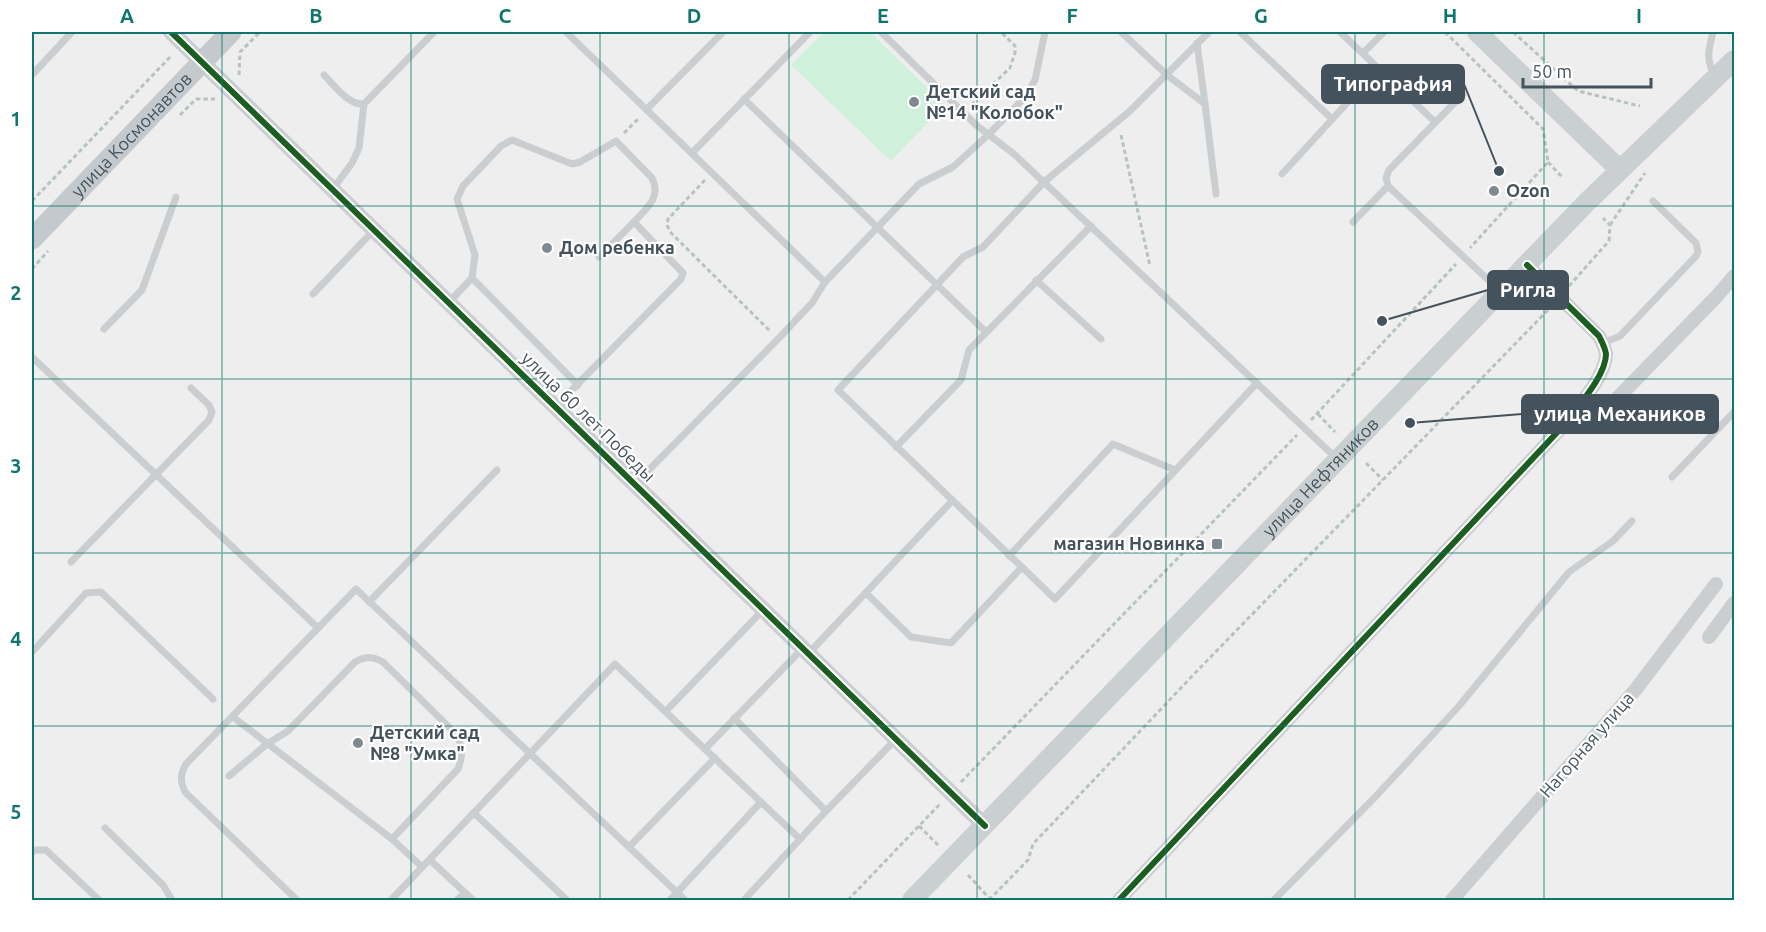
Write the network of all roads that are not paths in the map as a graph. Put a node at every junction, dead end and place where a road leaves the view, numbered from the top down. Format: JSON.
{"nodes":[{"id":1,"x":72,"y":32,"type":"edge"},
{"id":2,"x":231,"y":32,"type":"edge"},
{"id":3,"x":435,"y":32,"type":"edge"},
{"id":4,"x":566,"y":32,"type":"edge"},
{"id":5,"x":723,"y":32,"type":"edge"},
{"id":6,"x":810,"y":32,"type":"edge"},
{"id":7,"x":881,"y":32,"type":"edge"},
{"id":8,"x":1045,"y":32,"type":"edge"},
{"id":9,"x":1121,"y":32,"type":"edge"},
{"id":10,"x":1209,"y":32,"type":"edge"},
{"id":11,"x":1240,"y":32,"type":"edge"},
{"id":12,"x":1340,"y":32,"type":"edge"},
{"id":13,"x":1384,"y":32,"type":"edge"},
{"id":14,"x":1477,"y":32,"type":"edge"},
{"id":15,"x":1713,"y":32,"type":"edge"},
{"id":16,"x":177,"y":37,"type":"edge"},
{"id":17,"x":1197,"y":43,"type":"junction"},
{"id":18,"x":1363,"y":53,"type":"junction"},
{"id":19,"x":1734,"y":60,"type":"edge"},
{"id":20,"x":203,"y":61,"type":"junction"},
{"id":21,"x":1379,"y":68,"type":"junction"},
{"id":22,"x":32,"y":75,"type":"edge"},
{"id":23,"x":324,"y":75,"type":"dead end"},
{"id":24,"x":1167,"y":75,"type":"junction"},
{"id":25,"x":1716,"y":77,"type":"junction"},
{"id":26,"x":1463,"y":94,"type":"dead end"},
{"id":27,"x":744,"y":99,"type":"junction"},
{"id":28,"x":364,"y":104,"type":"junction"},
{"id":29,"x":1204,"y":104,"type":"junction"},
{"id":30,"x":647,"y":110,"type":"junction"},
{"id":31,"x":1332,"y":119,"type":"junction"},
{"id":32,"x":1435,"y":122,"type":"junction"},
{"id":33,"x":988,"y":135,"type":"junction"},
{"id":34,"x":692,"y":153,"type":"junction"},
{"id":35,"x":1619,"y":169,"type":"junction"},
{"id":36,"x":1282,"y":174,"type":"dead end"},
{"id":37,"x":1044,"y":182,"type":"junction"},
{"id":38,"x":1388,"y":186,"type":"junction"},
{"id":39,"x":333,"y":189,"type":"junction"},
{"id":40,"x":1216,"y":194,"type":"dead end"},
{"id":41,"x":176,"y":197,"type":"dead end"},
{"id":42,"x":1653,"y":201,"type":"dead end"},
{"id":43,"x":634,"y":222,"type":"junction"},
{"id":44,"x":1353,"y":222,"type":"dead end"},
{"id":45,"x":1091,"y":226,"type":"junction"},
{"id":46,"x":877,"y":228,"type":"junction"},
{"id":47,"x":374,"y":229,"type":"junction"},
{"id":48,"x":32,"y":239,"type":"edge"},
{"id":49,"x":599,"y":257,"type":"dead end"},
{"id":50,"x":1527,"y":265,"type":"junction"},
{"id":51,"x":1734,"y":276,"type":"edge"},
{"id":52,"x":472,"y":278,"type":"junction"},
{"id":53,"x":1036,"y":280,"type":"junction"},
{"id":54,"x":825,"y":282,"type":"junction"},
{"id":55,"x":937,"y":285,"type":"junction"},
{"id":56,"x":1501,"y":292,"type":"junction"},
{"id":57,"x":313,"y":294,"type":"dead end"},
{"id":58,"x":448,"y":302,"type":"junction"},
{"id":59,"x":104,"y":329,"type":"dead end"},
{"id":60,"x":986,"y":332,"type":"junction"},
{"id":61,"x":1101,"y":339,"type":"dead end"},
{"id":62,"x":1603,"y":343,"type":"junction"},
{"id":63,"x":32,"y":357,"type":"edge"},
{"id":64,"x":1257,"y":383,"type":"junction"},
{"id":65,"x":578,"y":385,"type":"junction"},
{"id":66,"x":191,"y":388,"type":"dead end"},
{"id":67,"x":556,"y":406,"type":"junction"},
{"id":68,"x":1577,"y":408,"type":"junction"},
{"id":69,"x":1734,"y":412,"type":"edge"},
{"id":70,"x":896,"y":447,"type":"junction"},
{"id":71,"x":1338,"y":460,"type":"junction"},
{"id":72,"x":497,"y":470,"type":"dead end"},
{"id":73,"x":1175,"y":470,"type":"junction"},
{"id":74,"x":156,"y":474,"type":"junction"},
{"id":75,"x":1672,"y":477,"type":"dead end"},
{"id":76,"x":635,"y":484,"type":"junction"},
{"id":77,"x":952,"y":501,"type":"junction"},
{"id":78,"x":1632,"y":521,"type":"dead end"},
{"id":79,"x":1009,"y":556,"type":"junction"},
{"id":80,"x":71,"y":562,"type":"dead end"},
{"id":81,"x":1022,"y":567,"type":"junction"},
{"id":82,"x":1716,"y":584,"type":"dead end"},
{"id":83,"x":866,"y":593,"type":"junction"},
{"id":84,"x":369,"y":602,"type":"junction"},
{"id":85,"x":1734,"y":603,"type":"edge"},
{"id":86,"x":764,"y":609,"type":"junction"},
{"id":87,"x":318,"y":628,"type":"junction"},
{"id":88,"x":1709,"y":637,"type":"dead end"},
{"id":89,"x":806,"y":650,"type":"junction"},
{"id":90,"x":32,"y":652,"type":"edge"},
{"id":91,"x":213,"y":699,"type":"dead end"},
{"id":92,"x":666,"y":711,"type":"junction"},
{"id":93,"x":233,"y":717,"type":"junction"},
{"id":94,"x":734,"y":718,"type":"junction"},
{"id":95,"x":896,"y":739,"type":"junction"},
{"id":96,"x":267,"y":744,"type":"junction"},
{"id":97,"x":705,"y":749,"type":"junction"},
{"id":98,"x":530,"y":754,"type":"junction"},
{"id":99,"x":715,"y":758,"type":"junction"},
{"id":100,"x":229,"y":776,"type":"dead end"},
{"id":101,"x":761,"y":802,"type":"junction"},
{"id":102,"x":826,"y":811,"type":"junction"},
{"id":103,"x":474,"y":813,"type":"junction"},
{"id":104,"x":985,"y":826,"type":"junction"},
{"id":105,"x":105,"y":828,"type":"dead end"},
{"id":106,"x":392,"y":839,"type":"junction"},
{"id":107,"x":800,"y":839,"type":"junction"},
{"id":108,"x":629,"y":848,"type":"junction"},
{"id":109,"x":32,"y":852,"type":"edge"},
{"id":110,"x":430,"y":860,"type":"junction"},
{"id":111,"x":423,"y":867,"type":"junction"},
{"id":112,"x":465,"y":893,"type":"junction"},
{"id":113,"x":677,"y":893,"type":"junction"},
{"id":114,"x":99,"y":900,"type":"edge"},
{"id":115,"x":172,"y":900,"type":"edge"},
{"id":116,"x":297,"y":900,"type":"edge"},
{"id":117,"x":392,"y":900,"type":"edge"},
{"id":118,"x":457,"y":900,"type":"edge"},
{"id":119,"x":473,"y":900,"type":"edge"},
{"id":120,"x":567,"y":900,"type":"edge"},
{"id":121,"x":670,"y":900,"type":"edge"},
{"id":122,"x":685,"y":900,"type":"edge"},
{"id":123,"x":744,"y":900,"type":"edge"},
{"id":124,"x":912,"y":900,"type":"edge"},
{"id":125,"x":1119,"y":900,"type":"edge"},
{"id":126,"x":1274,"y":900,"type":"edge"},
{"id":127,"x":1452,"y":900,"type":"edge"}],
"edges":[{"from":1,"to":22,"type":"lane"},
{"from":2,"to":20,"type":"main road","name":"улица Космонавтов"},
{"from":3,"to":28,"type":"lane"},
{"from":4,"to":30,"type":"lane"},
{"from":5,"to":30,"type":"lane"},
{"from":6,"to":27,"type":"lane"},
{"from":7,"to":33,"type":"lane"},
{"from":8,"to":33,"type":"lane"},
{"from":9,"to":24,"type":"lane"},
{"from":10,"to":17,"type":"lane"},
{"from":11,"to":31,"type":"lane"},
{"from":12,"to":18,"type":"lane"},
{"from":13,"to":18,"type":"lane"},
{"from":14,"to":35,"type":"main road"},
{"from":15,"to":25,"type":"lane"},
{"from":16,"to":20,"type":"street","name":"улица 60 лет Победы"},
{"from":17,"to":24,"type":"lane"},
{"from":17,"to":29,"type":"lane"},
{"from":18,"to":21,"type":"lane"},
{"from":19,"to":25,"type":"main road","name":"улица Нефтяников"},
{"from":20,"to":39,"type":"street","name":"улица 60 лет Победы"},
{"from":20,"to":48,"type":"main road","name":"улица Космонавтов"},
{"from":21,"to":31,"type":"lane"},
{"from":21,"to":32,"type":"lane"},
{"from":23,"to":28,"type":"lane"},
{"from":24,"to":29,"type":"lane"},
{"from":24,"to":37,"type":"lane"},
{"from":25,"to":35,"type":"main road","name":"улица Нефтяников"},
{"from":26,"to":32,"type":"lane"},
{"from":27,"to":34,"type":"lane"},
{"from":27,"to":46,"type":"lane"},
{"from":28,"to":39,"type":"lane"},
{"from":29,"to":40,"type":"lane"},
{"from":30,"to":34,"type":"lane"},
{"from":31,"to":36,"type":"lane"},
{"from":32,"to":38,"type":"lane"},
{"from":33,"to":37,"type":"lane"},
{"from":33,"to":46,"type":"lane"},
{"from":34,"to":54,"type":"lane"},
{"from":35,"to":50,"type":"main road","name":"улица Нефтяников"},
{"from":37,"to":45,"type":"lane"},
{"from":37,"to":55,"type":"lane"},
{"from":38,"to":44,"type":"lane"},
{"from":38,"to":56,"type":"lane"},
{"from":39,"to":47,"type":"street","name":"улица 60 лет Победы"},
{"from":41,"to":59,"type":"lane"},
{"from":42,"to":62,"type":"lane"},
{"from":43,"to":49,"type":"lane"},
{"from":43,"to":52,"type":"lane"},
{"from":43,"to":65,"type":"lane"},
{"from":45,"to":53,"type":"lane"},
{"from":45,"to":64,"type":"lane"},
{"from":46,"to":54,"type":"lane"},
{"from":46,"to":55,"type":"lane"},
{"from":47,"to":57,"type":"lane"},
{"from":47,"to":58,"type":"street","name":"улица 60 лет Победы"},
{"from":50,"to":56,"type":"main road","name":"улица Нефтяников"},
{"from":50,"to":62,"type":"street"},
{"from":51,"to":68,"type":"street"},
{"from":52,"to":58,"type":"lane"},
{"from":52,"to":65,"type":"lane"},
{"from":53,"to":60,"type":"lane"},
{"from":53,"to":61,"type":"lane"},
{"from":54,"to":76,"type":"lane"},
{"from":55,"to":60,"type":"lane"},
{"from":55,"to":70,"type":"lane"},
{"from":56,"to":71,"type":"main road","name":"улица Нефтяников"},
{"from":58,"to":67,"type":"street","name":"улица 60 лет Победы"},
{"from":60,"to":70,"type":"lane"},
{"from":62,"to":68,"type":"street"},
{"from":63,"to":74,"type":"lane"},
{"from":64,"to":71,"type":"lane"},
{"from":64,"to":73,"type":"lane"},
{"from":65,"to":67,"type":"lane"},
{"from":66,"to":74,"type":"lane"},
{"from":67,"to":76,"type":"street","name":"улица 60 лет Победы"},
{"from":68,"to":125,"type":"street"},
{"from":69,"to":75,"type":"lane"},
{"from":70,"to":77,"type":"lane"},
{"from":71,"to":104,"type":"main road","name":"улица Нефтяников"},
{"from":72,"to":84,"type":"lane"},
{"from":73,"to":79,"type":"lane"},
{"from":73,"to":81,"type":"lane"},
{"from":74,"to":80,"type":"lane"},
{"from":74,"to":87,"type":"lane"},
{"from":76,"to":86,"type":"street","name":"улица 60 лет Победы"},
{"from":77,"to":79,"type":"lane"},
{"from":77,"to":83,"type":"lane"},
{"from":78,"to":126,"type":"lane"},
{"from":79,"to":81,"type":"lane"},
{"from":81,"to":83,"type":"lane"},
{"from":82,"to":127,"type":"street","name":"Нагорная улица"},
{"from":83,"to":89,"type":"lane"},
{"from":84,"to":87,"type":"lane"},
{"from":84,"to":98,"type":"lane"},
{"from":85,"to":88,"type":"street"},
{"from":86,"to":89,"type":"street","name":"улица 60 лет Победы"},
{"from":86,"to":92,"type":"lane"},
{"from":87,"to":93,"type":"lane"},
{"from":89,"to":94,"type":"lane"},
{"from":89,"to":95,"type":"street","name":"улица 60 лет Победы"},
{"from":90,"to":91,"type":"lane"},
{"from":92,"to":97,"type":"lane"},
{"from":92,"to":98,"type":"lane"},
{"from":93,"to":96,"type":"lane"},
{"from":93,"to":116,"type":"lane"},
{"from":94,"to":97,"type":"lane"},
{"from":94,"to":102,"type":"lane"},
{"from":95,"to":102,"type":"lane"},
{"from":95,"to":104,"type":"street","name":"улица 60 лет Победы"},
{"from":96,"to":100,"type":"lane"},
{"from":96,"to":106,"type":"lane"},
{"from":96,"to":106,"type":"lane"},
{"from":97,"to":99,"type":"lane"},
{"from":98,"to":103,"type":"lane"},
{"from":98,"to":108,"type":"lane"},
{"from":99,"to":101,"type":"lane"},
{"from":99,"to":108,"type":"lane"},
{"from":101,"to":107,"type":"lane"},
{"from":101,"to":113,"type":"lane"},
{"from":102,"to":107,"type":"lane"},
{"from":103,"to":110,"type":"lane"},
{"from":103,"to":120,"type":"lane"},
{"from":104,"to":124,"type":"main road","name":"улица Нефтяников"},
{"from":105,"to":115,"type":"lane"},
{"from":106,"to":111,"type":"lane"},
{"from":107,"to":123,"type":"lane"},
{"from":108,"to":113,"type":"lane"},
{"from":109,"to":114,"type":"lane"},
{"from":110,"to":111,"type":"lane"},
{"from":110,"to":112,"type":"lane"},
{"from":111,"to":117,"type":"lane"},
{"from":112,"to":118,"type":"lane"},
{"from":112,"to":119,"type":"lane"},
{"from":113,"to":121,"type":"lane"},
{"from":113,"to":122,"type":"lane"}]}
